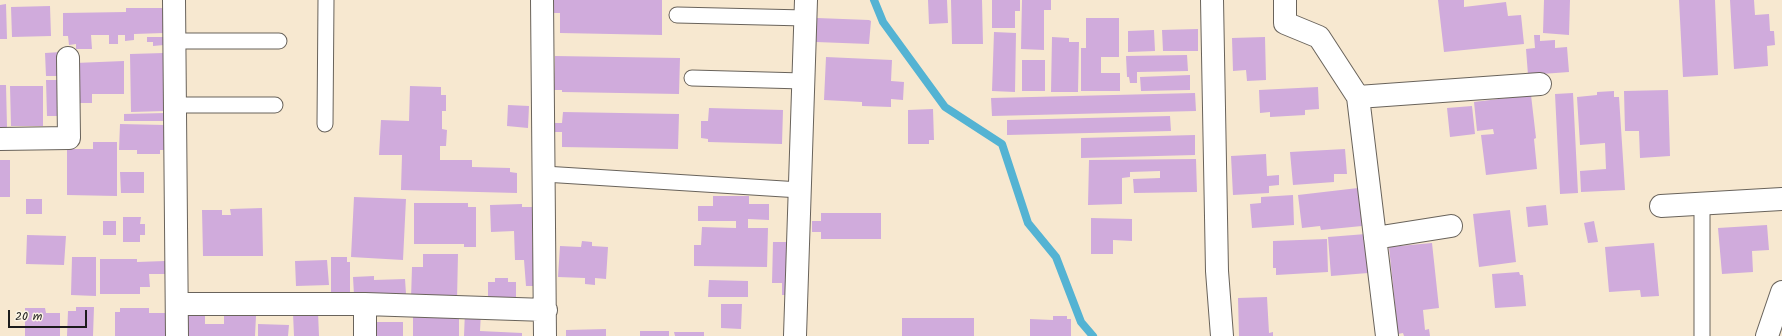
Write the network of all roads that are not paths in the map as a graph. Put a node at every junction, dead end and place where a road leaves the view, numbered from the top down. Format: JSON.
{"nodes":[{"id":1,"x":174,"y":0,"type":"edge"},
{"id":2,"x":326,"y":0,"type":"edge"},
{"id":3,"x":542,"y":0,"type":"edge"},
{"id":4,"x":1212,"y":0,"type":"edge"},
{"id":5,"x":1285,"y":0,"type":"edge"},
{"id":6,"x":806,"y":9,"type":"edge"},
{"id":7,"x":677,"y":15,"type":"dead end"},
{"id":8,"x":174,"y":41,"type":"junction"},
{"id":9,"x":279,"y":41,"type":"dead end"},
{"id":10,"x":68,"y":58,"type":"dead end"},
{"id":11,"x":692,"y":78,"type":"dead end"},
{"id":12,"x":804,"y":81,"type":"junction"},
{"id":13,"x":1540,"y":84,"type":"dead end"},
{"id":14,"x":1358,"y":97,"type":"junction"},
{"id":15,"x":175,"y":105,"type":"junction"},
{"id":16,"x":275,"y":105,"type":"dead end"},
{"id":17,"x":325,"y":124,"type":"dead end"},
{"id":18,"x":0,"y":139,"type":"edge"},
{"id":19,"x":544,"y":174,"type":"junction"},
{"id":20,"x":800,"y":190,"type":"junction"},
{"id":21,"x":1782,"y":199,"type":"edge"},
{"id":22,"x":1702,"y":204,"type":"junction"},
{"id":23,"x":1661,"y":206,"type":"dead end"},
{"id":24,"x":1451,"y":226,"type":"dead end"},
{"id":25,"x":1375,"y":238,"type":"junction"},
{"id":26,"x":1782,"y":292,"type":"edge"},
{"id":27,"x":177,"y":304,"type":"junction"},
{"id":28,"x":364,"y":304,"type":"junction"},
{"id":29,"x":546,"y":310,"type":"junction"},
{"id":30,"x":177,"y":336,"type":"edge"},
{"id":31,"x":365,"y":336,"type":"edge"},
{"id":32,"x":546,"y":336,"type":"edge"},
{"id":33,"x":795,"y":336,"type":"edge"},
{"id":34,"x":1222,"y":336,"type":"edge"},
{"id":35,"x":1387,"y":336,"type":"edge"},
{"id":36,"x":1702,"y":336,"type":"edge"},
{"id":37,"x":1766,"y":336,"type":"edge"}],
"edges":[{"from":1,"to":8,"type":"street"},
{"from":2,"to":17,"type":"lane"},
{"from":3,"to":19,"type":"street"},
{"from":4,"to":34,"type":"street"},
{"from":5,"to":14,"type":"street"},
{"from":6,"to":7,"type":"lane"},
{"from":6,"to":12,"type":"street"},
{"from":8,"to":9,"type":"lane"},
{"from":8,"to":15,"type":"street"},
{"from":10,"to":18,"type":"street"},
{"from":11,"to":12,"type":"lane"},
{"from":12,"to":20,"type":"street"},
{"from":13,"to":14,"type":"street"},
{"from":14,"to":25,"type":"street"},
{"from":15,"to":16,"type":"lane"},
{"from":15,"to":27,"type":"street"},
{"from":19,"to":20,"type":"lane"},
{"from":19,"to":29,"type":"street"},
{"from":20,"to":33,"type":"street"},
{"from":21,"to":22,"type":"street"},
{"from":22,"to":23,"type":"street"},
{"from":22,"to":36,"type":"lane"},
{"from":24,"to":25,"type":"street"},
{"from":25,"to":35,"type":"street"},
{"from":26,"to":37,"type":"street"},
{"from":27,"to":28,"type":"street"},
{"from":27,"to":30,"type":"street"},
{"from":28,"to":29,"type":"street"},
{"from":28,"to":31,"type":"street"},
{"from":29,"to":32,"type":"street"}]}
